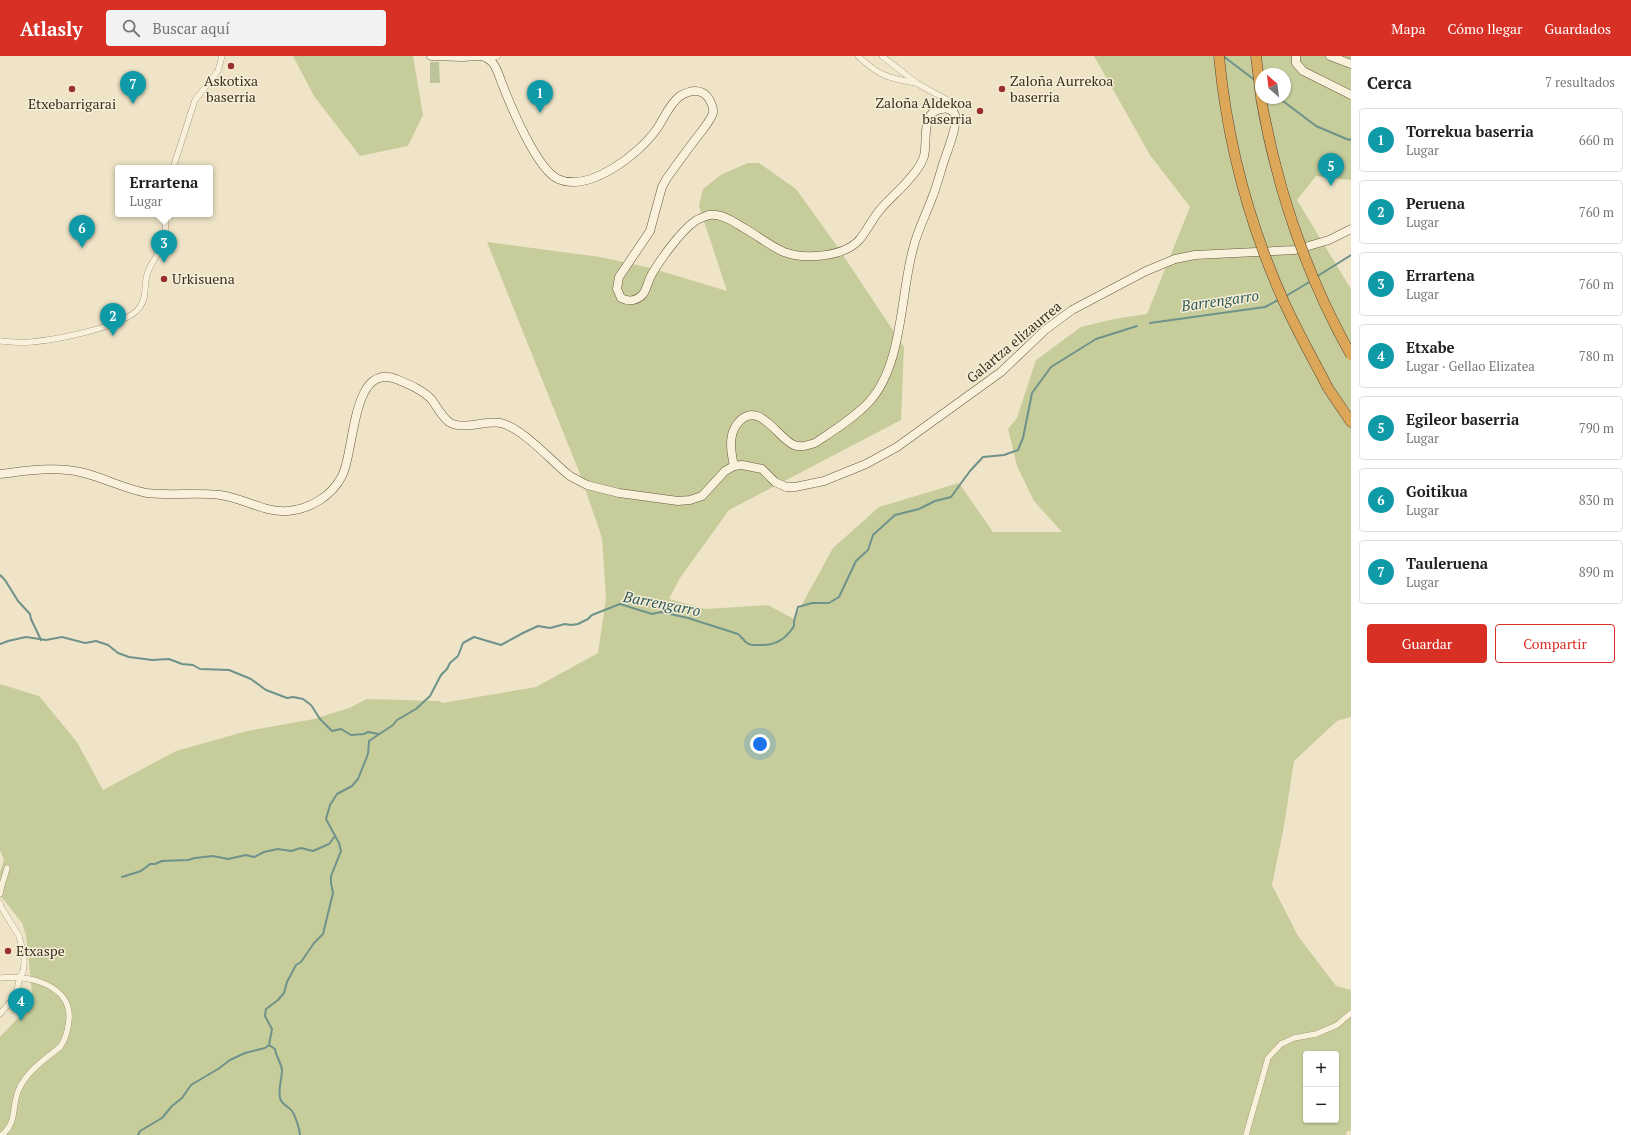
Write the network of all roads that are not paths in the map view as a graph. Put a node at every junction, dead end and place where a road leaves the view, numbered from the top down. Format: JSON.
{"nodes":[{"id":1,"x":222,"y":56,"type":"edge"},
{"id":2,"x":431,"y":56,"type":"edge"},
{"id":3,"x":498,"y":56,"type":"edge"},
{"id":4,"x":858,"y":56,"type":"edge"},
{"id":5,"x":882,"y":56,"type":"edge"},
{"id":6,"x":1219,"y":56,"type":"edge"},
{"id":7,"x":1256,"y":56,"type":"edge"},
{"id":8,"x":1296,"y":56,"type":"edge"},
{"id":9,"x":1330,"y":56,"type":"edge"},
{"id":10,"x":483,"y":57,"type":"edge"},
{"id":11,"x":1351,"y":64,"type":"edge"},
{"id":12,"x":1257,"y":68,"type":"edge"},
{"id":13,"x":918,"y":84,"type":"junction"},
{"id":14,"x":1351,"y":95,"type":"edge"},
{"id":15,"x":1262,"y":104,"type":"edge"},
{"id":16,"x":954,"y":112,"type":"junction"},
{"id":17,"x":175,"y":165,"type":"edge"},
{"id":18,"x":166,"y":217,"type":"edge"},
{"id":19,"x":1351,"y":229,"type":"edge"},
{"id":20,"x":0,"y":341,"type":"edge"},
{"id":21,"x":1351,"y":356,"type":"edge"},
{"id":22,"x":1351,"y":422,"type":"edge"},
{"id":23,"x":734,"y":466,"type":"junction"},
{"id":24,"x":0,"y":474,"type":"edge"},
{"id":25,"x":7,"y":868,"type":"dead end"},
{"id":26,"x":0,"y":894,"type":"edge"},
{"id":27,"x":0,"y":903,"type":"edge"},
{"id":28,"x":20,"y":976,"type":"junction"},
{"id":29,"x":0,"y":978,"type":"edge"},
{"id":30,"x":1351,"y":1013,"type":"edge"},
{"id":31,"x":0,"y":1014,"type":"edge"},
{"id":32,"x":2,"y":1135,"type":"edge"},
{"id":33,"x":1246,"y":1135,"type":"edge"}],
"edges":[{"from":1,"to":17,"type":"street"},
{"from":2,"to":10,"type":"street"},
{"from":3,"to":10,"type":"street"},
{"from":4,"to":13,"type":"street"},
{"from":5,"to":13,"type":"street"},
{"from":6,"to":22,"type":"highway","bridge":true},
{"from":7,"to":12,"type":"highway"},
{"from":8,"to":14,"type":"street"},
{"from":9,"to":11,"type":"street"},
{"from":10,"to":16,"type":"street"},
{"from":13,"to":16,"type":"street"},
{"from":15,"to":21,"type":"highway","bridge":true},
{"from":16,"to":23,"type":"street"},
{"from":18,"to":20,"type":"street"},
{"from":19,"to":23,"type":"street","name":"Galartza elizaurrea"},
{"from":23,"to":24,"type":"street"},
{"from":25,"to":26,"type":"street"},
{"from":27,"to":28,"type":"street"},
{"from":28,"to":29,"type":"street"},
{"from":28,"to":31,"type":"street"},
{"from":28,"to":32,"type":"street"},
{"from":30,"to":33,"type":"street"}]}
